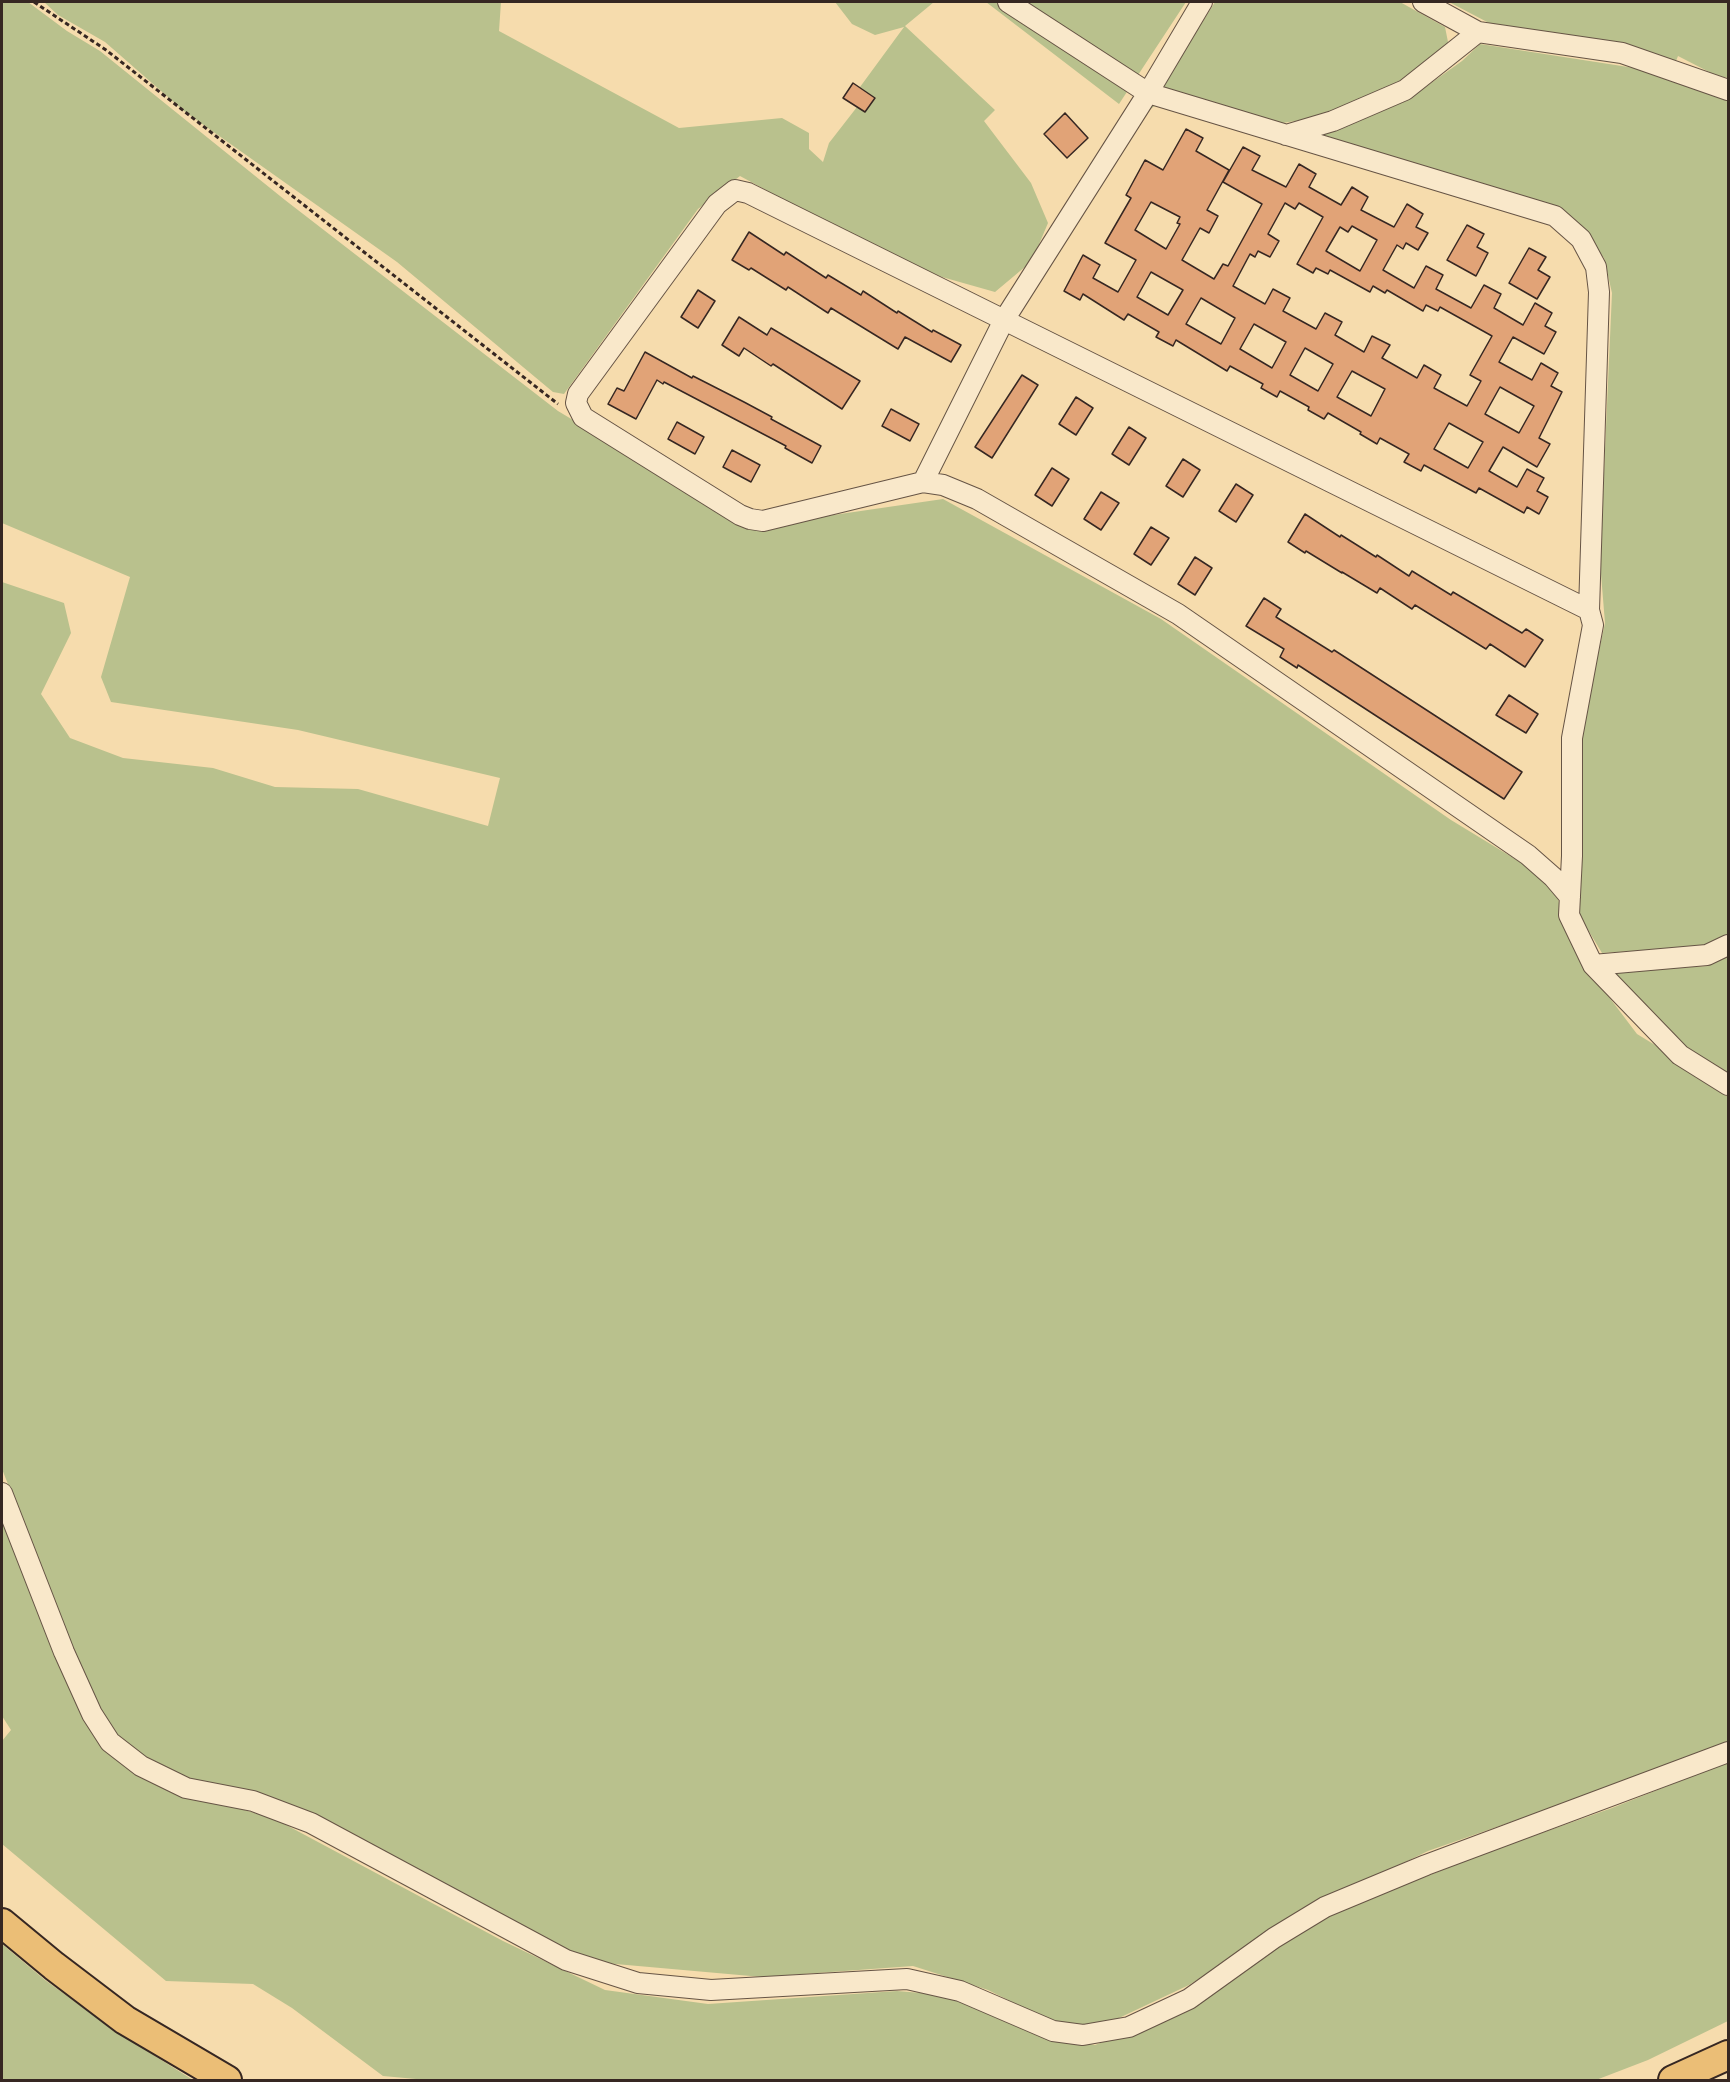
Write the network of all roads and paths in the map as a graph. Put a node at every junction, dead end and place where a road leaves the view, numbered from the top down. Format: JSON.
{"nodes":[{"id":1,"x":34,"y":2,"type":"edge"},
{"id":2,"x":1008,"y":2,"type":"edge"},
{"id":3,"x":1202,"y":2,"type":"edge"},
{"id":4,"x":1423,"y":2,"type":"edge"},
{"id":5,"x":1478,"y":32,"type":"junction"},
{"id":6,"x":1728,"y":90,"type":"edge"},
{"id":7,"x":1148,"y":93,"type":"junction"},
{"id":8,"x":1286,"y":135,"type":"junction"},
{"id":9,"x":1004,"y":321,"type":"junction"},
{"id":10,"x":582,"y":417,"type":"junction"},
{"id":11,"x":922,"y":482,"type":"junction"},
{"id":12,"x":1590,"y":610,"type":"junction"},
{"id":13,"x":1570,"y":897,"type":"junction"},
{"id":14,"x":1728,"y":945,"type":"edge"},
{"id":15,"x":1593,"y":965,"type":"junction"},
{"id":16,"x":1728,"y":1085,"type":"edge"},
{"id":17,"x":2,"y":1493,"type":"edge"},
{"id":18,"x":1728,"y":1752,"type":"edge"},
{"id":19,"x":2,"y":1923,"type":"edge"},
{"id":20,"x":1728,"y":2055,"type":"edge"},
{"id":21,"x":227,"y":2080,"type":"edge"},
{"id":22,"x":1674,"y":2080,"type":"edge"}],
"edges":[{"from":1,"to":10,"type":"path"},
{"from":2,"to":7,"type":"street"},
{"from":3,"to":7,"type":"street"},
{"from":4,"to":5,"type":"street"},
{"from":5,"to":6,"type":"street"},
{"from":5,"to":8,"type":"street"},
{"from":7,"to":8,"type":"street"},
{"from":7,"to":9,"type":"street"},
{"from":8,"to":12,"type":"street"},
{"from":9,"to":10,"type":"street"},
{"from":9,"to":11,"type":"street"},
{"from":9,"to":12,"type":"street"},
{"from":10,"to":11,"type":"street"},
{"from":11,"to":13,"type":"street"},
{"from":12,"to":13,"type":"street"},
{"from":13,"to":15,"type":"street"},
{"from":14,"to":15,"type":"street"},
{"from":15,"to":16,"type":"street"},
{"from":17,"to":18,"type":"street"},
{"from":19,"to":21,"type":"highway"},
{"from":20,"to":22,"type":"highway"}]}
